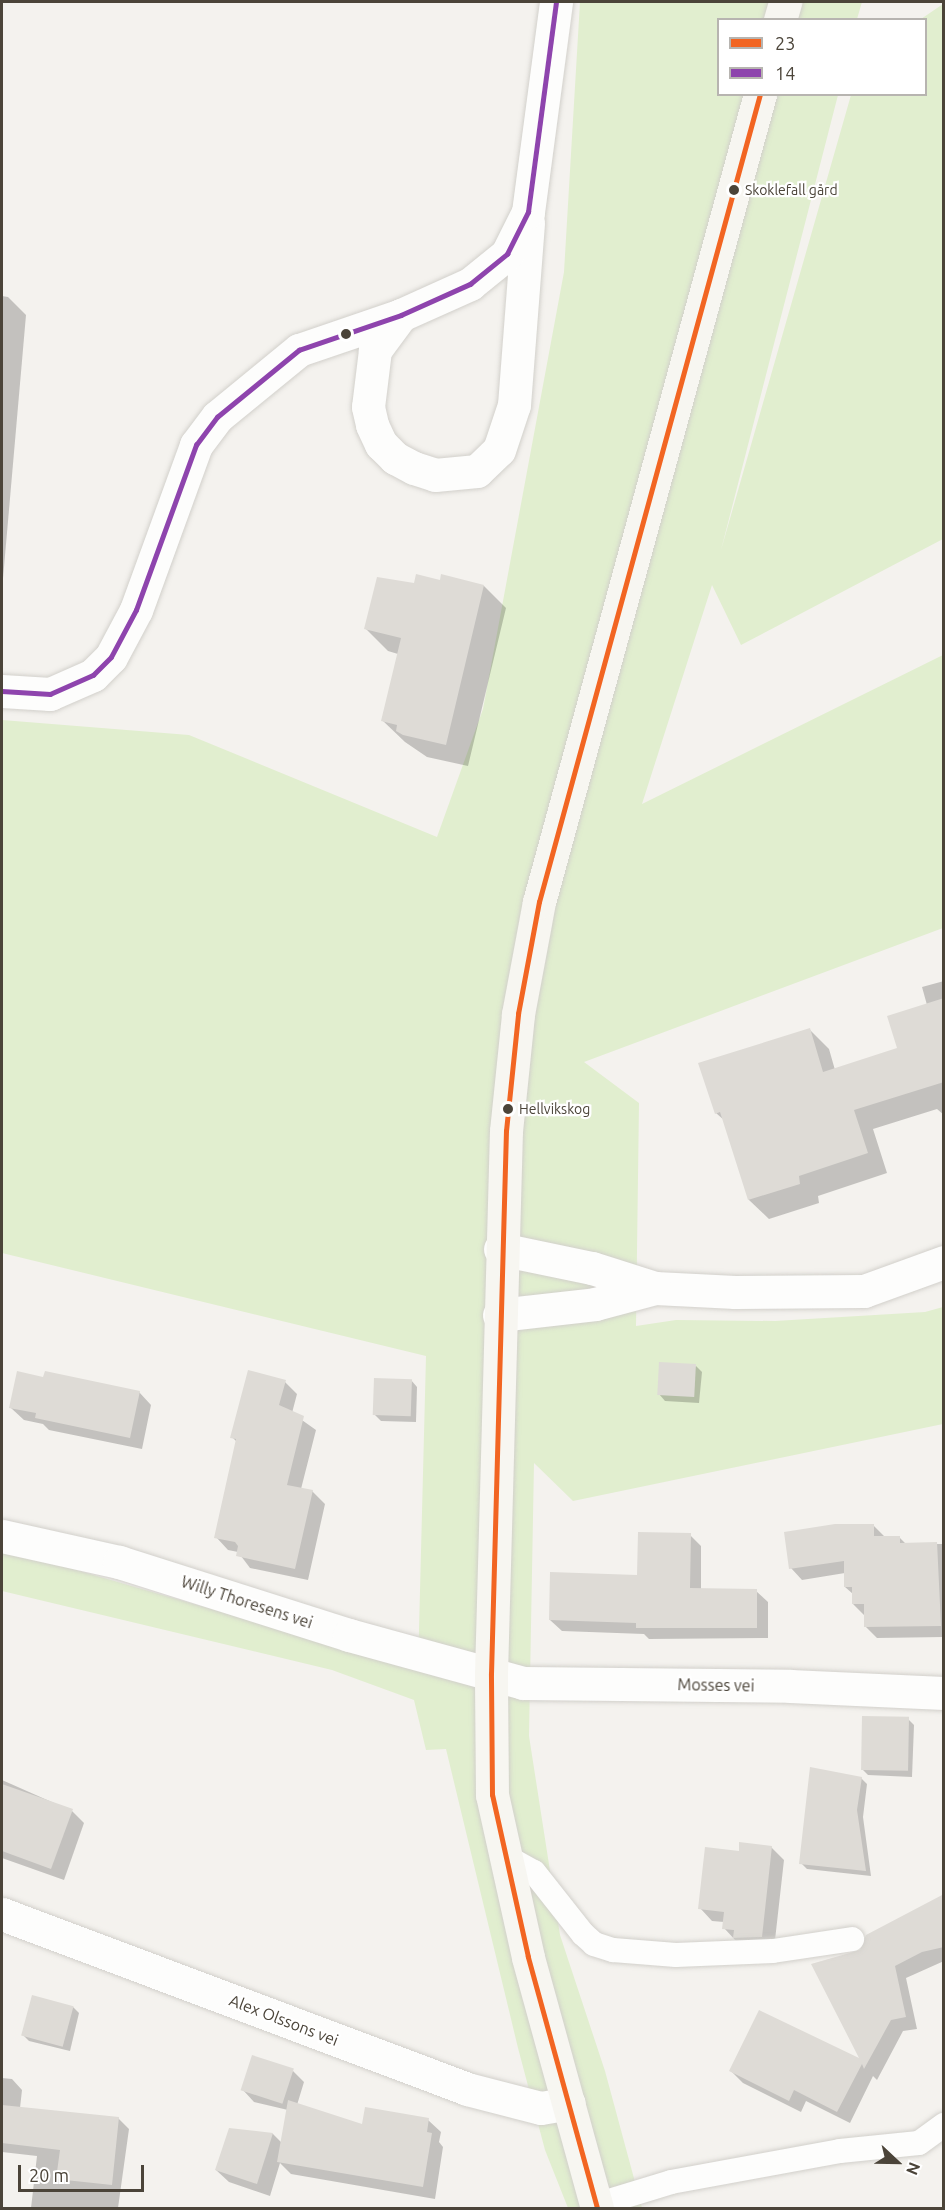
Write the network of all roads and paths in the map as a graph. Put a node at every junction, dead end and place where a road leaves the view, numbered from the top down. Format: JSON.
{"nodes":[{"id":1,"x":556,"y":2,"type":"edge"},
{"id":2,"x":785,"y":2,"type":"edge"},
{"id":3,"x":781,"y":18,"type":"edge"},
{"id":4,"x":759,"y":96,"type":"edge"},
{"id":5,"x":528,"y":212,"type":"junction"},
{"id":6,"x":401,"y":315,"type":"junction"},
{"id":7,"x":2,"y":691,"type":"edge"},
{"id":8,"x":500,"y":1249,"type":"junction"},
{"id":9,"x":944,"y":1262,"type":"edge"},
{"id":10,"x":655,"y":1288,"type":"junction"},
{"id":11,"x":499,"y":1315,"type":"junction"},
{"id":12,"x":2,"y":1536,"type":"edge"},
{"id":13,"x":490,"y":1674,"type":"junction"},
{"id":14,"x":944,"y":1693,"type":"edge"},
{"id":15,"x":503,"y":1855,"type":"junction"},
{"id":16,"x":2,"y":1914,"type":"edge"},
{"id":17,"x":852,"y":1940,"type":"dead end"},
{"id":18,"x":569,"y":2103,"type":"junction"},
{"id":19,"x":944,"y":2125,"type":"edge"},
{"id":20,"x":596,"y":2207,"type":"edge"}],
"edges":[{"from":1,"to":5,"type":"street"},
{"from":2,"to":3,"type":"main road"},
{"from":4,"to":8,"type":"main road"},
{"from":5,"to":6,"type":"street"},
{"from":5,"to":6,"type":"street"},
{"from":6,"to":7,"type":"street"},
{"from":8,"to":10,"type":"street"},
{"from":8,"to":11,"type":"main road"},
{"from":9,"to":10,"type":"street"},
{"from":10,"to":11,"type":"street"},
{"from":11,"to":13,"type":"main road"},
{"from":12,"to":13,"type":"street","name":"Willy Thoresens vei"},
{"from":13,"to":14,"type":"street","name":"Mosses vei"},
{"from":13,"to":15,"type":"main road"},
{"from":15,"to":17,"type":"lane"},
{"from":15,"to":18,"type":"main road"},
{"from":16,"to":18,"type":"street","name":"Alex Olssons vei"},
{"from":18,"to":20,"type":"main road"},
{"from":19,"to":20,"type":"lane"}]}
